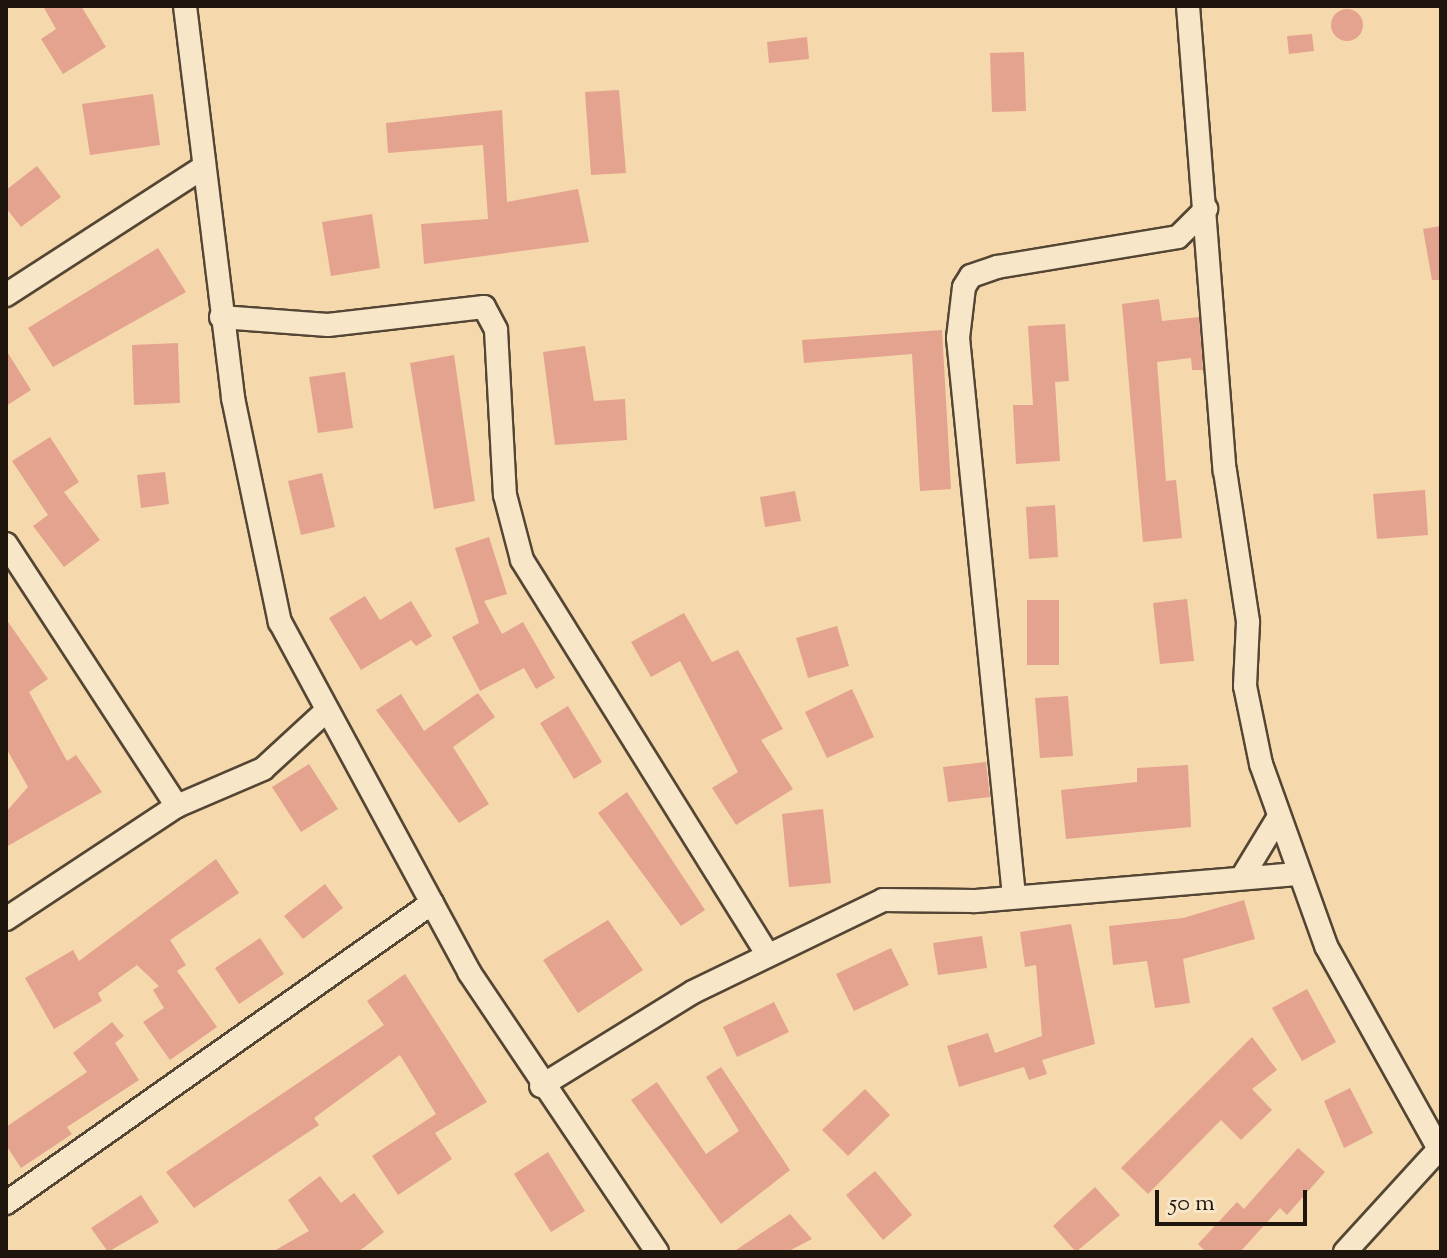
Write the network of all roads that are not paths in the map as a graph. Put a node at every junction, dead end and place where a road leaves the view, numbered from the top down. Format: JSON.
{"nodes":[{"id":1,"x":185,"y":6,"type":"edge"},
{"id":2,"x":1188,"y":6,"type":"edge"},
{"id":3,"x":201,"y":169,"type":"junction"},
{"id":4,"x":1206,"y":209,"type":"junction"},
{"id":5,"x":6,"y":295,"type":"edge"},
{"id":6,"x":221,"y":317,"type":"junction"},
{"id":7,"x":6,"y":544,"type":"edge"},
{"id":8,"x":324,"y":713,"type":"junction"},
{"id":9,"x":177,"y":806,"type":"junction"},
{"id":10,"x":1278,"y":818,"type":"junction"},
{"id":11,"x":1244,"y":874,"type":"junction"},
{"id":12,"x":1295,"y":874,"type":"junction"},
{"id":13,"x":1014,"y":896,"type":"junction"},
{"id":14,"x":432,"y":903,"type":"junction"},
{"id":15,"x":6,"y":919,"type":"edge"},
{"id":16,"x":768,"y":955,"type":"junction"},
{"id":17,"x":541,"y":1086,"type":"junction"},
{"id":18,"x":1440,"y":1148,"type":"edge"},
{"id":19,"x":6,"y":1203,"type":"edge"},
{"id":20,"x":657,"y":1252,"type":"edge"},
{"id":21,"x":1345,"y":1252,"type":"edge"}],
"edges":[{"from":1,"to":3,"type":"street"},
{"from":2,"to":4,"type":"street"},
{"from":3,"to":5,"type":"street"},
{"from":3,"to":6,"type":"street"},
{"from":4,"to":10,"type":"street"},
{"from":4,"to":13,"type":"street"},
{"from":6,"to":8,"type":"street"},
{"from":6,"to":16,"type":"street"},
{"from":7,"to":9,"type":"street"},
{"from":8,"to":9,"type":"street"},
{"from":8,"to":14,"type":"street"},
{"from":9,"to":15,"type":"street"},
{"from":10,"to":11,"type":"street"},
{"from":10,"to":12,"type":"street"},
{"from":11,"to":12,"type":"street"},
{"from":11,"to":13,"type":"street"},
{"from":12,"to":18,"type":"street"},
{"from":13,"to":16,"type":"street"},
{"from":14,"to":17,"type":"street"},
{"from":14,"to":19,"type":"street"},
{"from":16,"to":17,"type":"street"},
{"from":17,"to":20,"type":"street"},
{"from":18,"to":21,"type":"street"}]}
